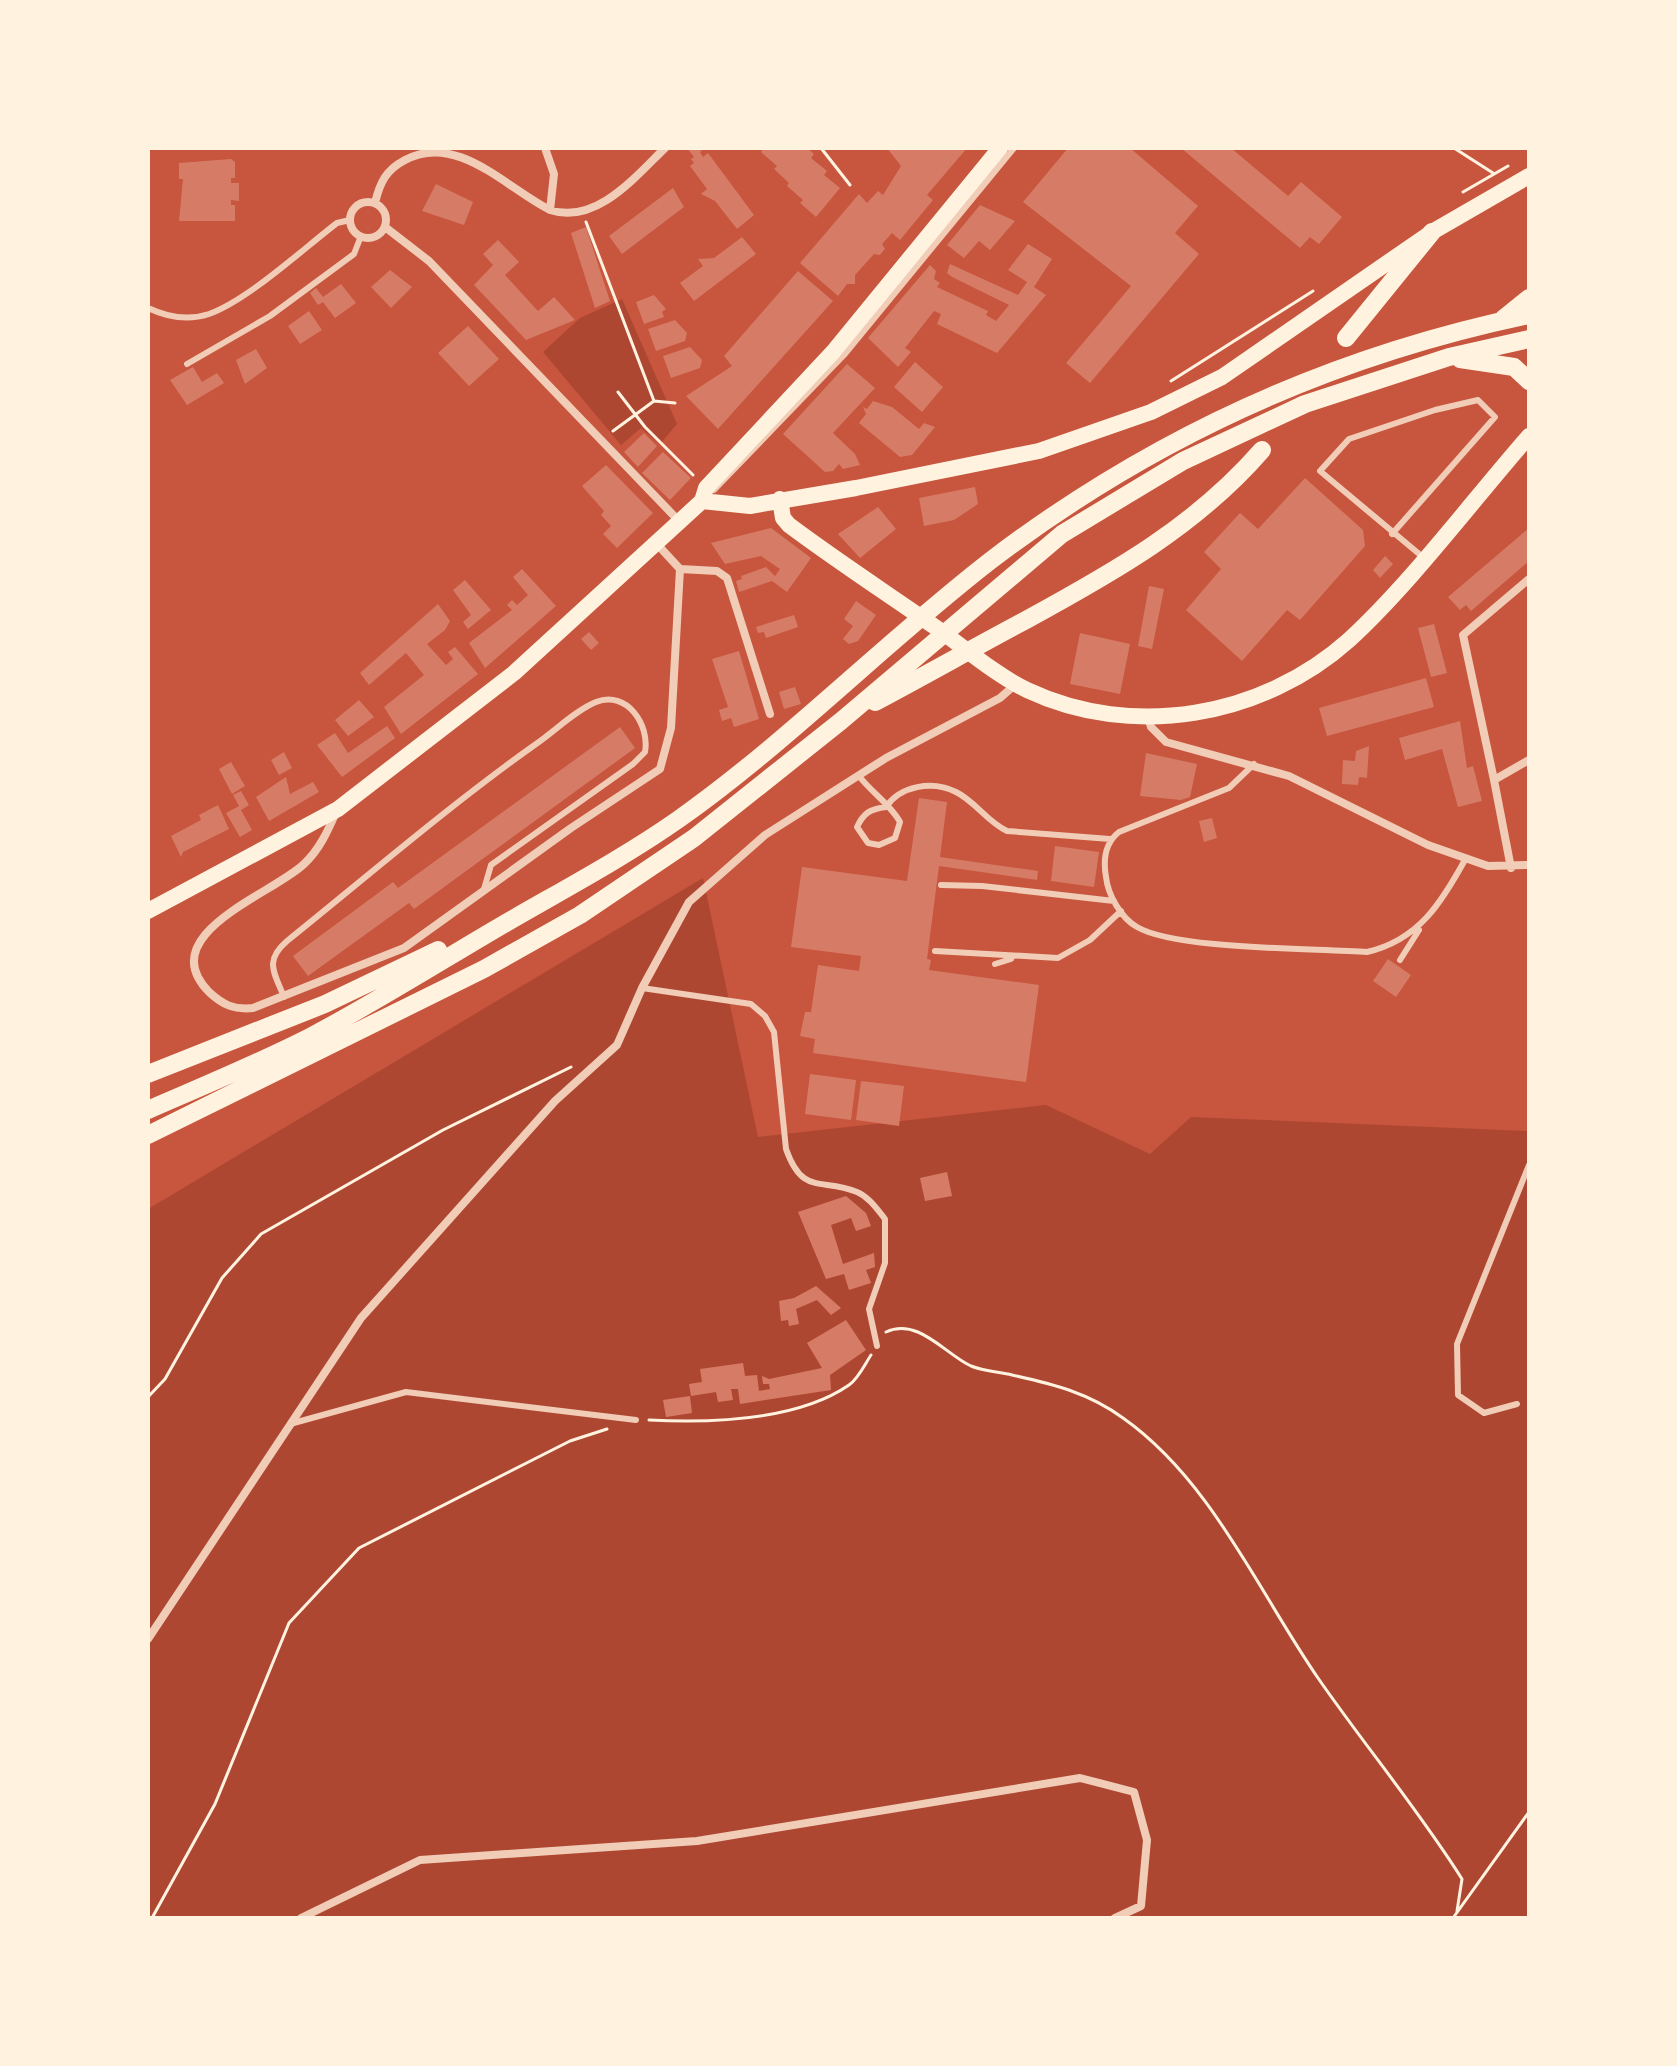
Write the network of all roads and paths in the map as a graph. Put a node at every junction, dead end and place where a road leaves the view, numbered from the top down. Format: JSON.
{"nodes":[{"id":1,"x":545,"y":148,"type":"edge"},
{"id":2,"x":665,"y":148,"type":"edge"},
{"id":3,"x":821,"y":148,"type":"edge"},
{"id":4,"x":1000,"y":148,"type":"edge"},
{"id":5,"x":1014,"y":148,"type":"edge"},
{"id":6,"x":1454,"y":148,"type":"edge"},
{"id":7,"x":1524,"y":168,"type":"edge"},
{"id":8,"x":1493,"y":173,"type":"junction"},
{"id":9,"x":850,"y":185,"type":"dead end"},
{"id":10,"x":1453,"y":199,"type":"dead end"},
{"id":11,"x":375,"y":203,"type":"junction"},
{"id":12,"x":550,"y":210,"type":"junction"},
{"id":13,"x":582,"y":213,"type":"junction"},
{"id":14,"x":350,"y":220,"type":"junction"},
{"id":15,"x":385,"y":227,"type":"junction"},
{"id":16,"x":1432,"y":232,"type":"junction"},
{"id":17,"x":361,"y":236,"type":"junction"},
{"id":18,"x":1323,"y":285,"type":"dead end"},
{"id":19,"x":1529,"y":298,"type":"edge"},
{"id":20,"x":148,"y":308,"type":"edge"},
{"id":21,"x":1529,"y":315,"type":"edge"},
{"id":22,"x":1502,"y":320,"type":"junction"},
{"id":23,"x":1346,"y":338,"type":"dead end"},
{"id":24,"x":1529,"y":339,"type":"edge"},
{"id":25,"x":1449,"y":357,"type":"junction"},
{"id":26,"x":187,"y":364,"type":"dead end"},
{"id":27,"x":1529,"y":381,"type":"edge"},
{"id":28,"x":1164,"y":387,"type":"dead end"},
{"id":29,"x":618,"y":392,"type":"dead end"},
{"id":30,"x":654,"y":401,"type":"junction"},
{"id":31,"x":675,"y":403,"type":"dead end"},
{"id":32,"x":635,"y":415,"type":"junction"},
{"id":33,"x":1529,"y":436,"type":"edge"},
{"id":34,"x":600,"y":441,"type":"junction"},
{"id":35,"x":1262,"y":450,"type":"dead end"},
{"id":36,"x":704,"y":494,"type":"junction"},
{"id":37,"x":780,"y":499,"type":"junction"},
{"id":38,"x":678,"y":520,"type":"junction"},
{"id":39,"x":1392,"y":534,"type":"junction"},
{"id":40,"x":656,"y":543,"type":"junction"},
{"id":41,"x":1424,"y":558,"type":"junction"},
{"id":42,"x":680,"y":569,"type":"junction"},
{"id":43,"x":1529,"y":579,"type":"edge"},
{"id":44,"x":1016,"y":684,"type":"junction"},
{"id":45,"x":770,"y":714,"type":"dead end"},
{"id":46,"x":1148,"y":717,"type":"junction"},
{"id":47,"x":841,"y":721,"type":"junction"},
{"id":48,"x":1529,"y":760,"type":"edge"},
{"id":49,"x":1254,"y":764,"type":"junction"},
{"id":50,"x":859,"y":776,"type":"junction"},
{"id":51,"x":1494,"y":780,"type":"junction"},
{"id":52,"x":886,"y":807,"type":"junction"},
{"id":53,"x":338,"y":809,"type":"junction"},
{"id":54,"x":1110,"y":839,"type":"junction"},
{"id":55,"x":1466,"y":858,"type":"junction"},
{"id":56,"x":1529,"y":865,"type":"edge"},
{"id":57,"x":1511,"y":868,"type":"junction"},
{"id":58,"x":584,"y":878,"type":"junction"},
{"id":59,"x":941,"y":885,"type":"dead end"},
{"id":60,"x":484,"y":889,"type":"junction"},
{"id":61,"x":1114,"y":901,"type":"junction"},
{"id":62,"x":148,"y":911,"type":"edge"},
{"id":63,"x":1121,"y":911,"type":"junction"},
{"id":64,"x":1421,"y":927,"type":"junction"},
{"id":65,"x":935,"y":951,"type":"dead end"},
{"id":66,"x":1019,"y":957,"type":"junction"},
{"id":67,"x":1400,"y":960,"type":"dead end"},
{"id":68,"x":995,"y":964,"type":"dead end"},
{"id":69,"x":642,"y":988,"type":"junction"},
{"id":70,"x":284,"y":997,"type":"junction"},
{"id":71,"x":577,"y":1064,"type":"dead end"},
{"id":72,"x":148,"y":1074,"type":"edge"},
{"id":73,"x":148,"y":1110,"type":"edge"},
{"id":74,"x":148,"y":1135,"type":"edge"},
{"id":75,"x":1529,"y":1165,"type":"edge"},
{"id":76,"x":877,"y":1346,"type":"junction"},
{"id":77,"x":148,"y":1397,"type":"edge"},
{"id":78,"x":1517,"y":1404,"type":"dead end"},
{"id":79,"x":636,"y":1420,"type":"junction"},
{"id":80,"x":290,"y":1424,"type":"junction"},
{"id":81,"x":148,"y":1639,"type":"edge"},
{"id":82,"x":1529,"y":1812,"type":"edge"},
{"id":83,"x":1457,"y":1911,"type":"junction"},
{"id":84,"x":152,"y":1918,"type":"edge"},
{"id":85,"x":301,"y":1918,"type":"edge"},
{"id":86,"x":1115,"y":1918,"type":"edge"},
{"id":87,"x":1453,"y":1918,"type":"edge"}],
"edges":[{"from":1,"to":12,"type":"street"},
{"from":2,"to":13,"type":"street"},
{"from":3,"to":9,"type":"path"},
{"from":4,"to":36,"type":"main road"},
{"from":5,"to":36,"type":"lane"},
{"from":6,"to":8,"type":"path"},
{"from":7,"to":8,"type":"path"},
{"from":7,"to":16,"type":"main road"},
{"from":8,"to":10,"type":"path"},
{"from":11,"to":12,"type":"street"},
{"from":11,"to":14,"type":"street"},
{"from":11,"to":15,"type":"street"},
{"from":12,"to":13,"type":"street"},
{"from":13,"to":30,"type":"path"},
{"from":14,"to":17,"type":"street"},
{"from":14,"to":20,"type":"lane"},
{"from":15,"to":17,"type":"street"},
{"from":15,"to":34,"type":"street"},
{"from":16,"to":23,"type":"highway"},
{"from":16,"to":37,"type":"main road"},
{"from":17,"to":26,"type":"lane"},
{"from":18,"to":28,"type":"path"},
{"from":19,"to":22,"type":"highway"},
{"from":21,"to":22,"type":"highway"},
{"from":22,"to":58,"type":"highway"},
{"from":24,"to":25,"type":"highway"},
{"from":25,"to":27,"type":"highway"},
{"from":25,"to":47,"type":"highway"},
{"from":29,"to":32,"type":"path"},
{"from":30,"to":31,"type":"path"},
{"from":30,"to":32,"type":"path"},
{"from":32,"to":34,"type":"path"},
{"from":32,"to":36,"type":"path"},
{"from":33,"to":41,"type":"main road"},
{"from":34,"to":38,"type":"street"},
{"from":35,"to":47,"type":"highway"},
{"from":36,"to":37,"type":"main road"},
{"from":36,"to":38,"type":"main road"},
{"from":37,"to":44,"type":"main road"},
{"from":38,"to":40,"type":"main road"},
{"from":39,"to":39,"type":"lane"},
{"from":39,"to":41,"type":"lane"},
{"from":40,"to":42,"type":"street"},
{"from":40,"to":53,"type":"main road"},
{"from":41,"to":46,"type":"main road"},
{"from":42,"to":45,"type":"street"},
{"from":42,"to":60,"type":"street"},
{"from":43,"to":51,"type":"street"},
{"from":44,"to":46,"type":"main road"},
{"from":44,"to":50,"type":"street"},
{"from":46,"to":49,"type":"street"},
{"from":47,"to":74,"type":"highway"},
{"from":48,"to":51,"type":"street"},
{"from":49,"to":54,"type":"lane"},
{"from":49,"to":55,"type":"street"},
{"from":50,"to":52,"type":"lane"},
{"from":50,"to":69,"type":"street"},
{"from":51,"to":57,"type":"street"},
{"from":52,"to":52,"type":"lane"},
{"from":52,"to":54,"type":"lane"},
{"from":53,"to":62,"type":"main road"},
{"from":53,"to":70,"type":"street"},
{"from":54,"to":61,"type":"lane"},
{"from":55,"to":57,"type":"street"},
{"from":55,"to":64,"type":"lane"},
{"from":56,"to":57,"type":"street"},
{"from":58,"to":72,"type":"highway"},
{"from":58,"to":73,"type":"highway"},
{"from":59,"to":61,"type":"lane"},
{"from":60,"to":70,"type":"street"},
{"from":60,"to":70,"type":"lane"},
{"from":61,"to":63,"type":"lane"},
{"from":63,"to":64,"type":"lane"},
{"from":63,"to":66,"type":"lane"},
{"from":64,"to":67,"type":"lane"},
{"from":65,"to":66,"type":"lane"},
{"from":66,"to":68,"type":"lane"},
{"from":69,"to":76,"type":"lane"},
{"from":69,"to":80,"type":"street"},
{"from":71,"to":77,"type":"path"},
{"from":75,"to":78,"type":"lane"},
{"from":76,"to":79,"type":"path"},
{"from":76,"to":83,"type":"path"},
{"from":79,"to":80,"type":"lane"},
{"from":79,"to":84,"type":"path"},
{"from":80,"to":81,"type":"street"},
{"from":82,"to":83,"type":"path"},
{"from":83,"to":87,"type":"path"},
{"from":85,"to":86,"type":"street"}]}
